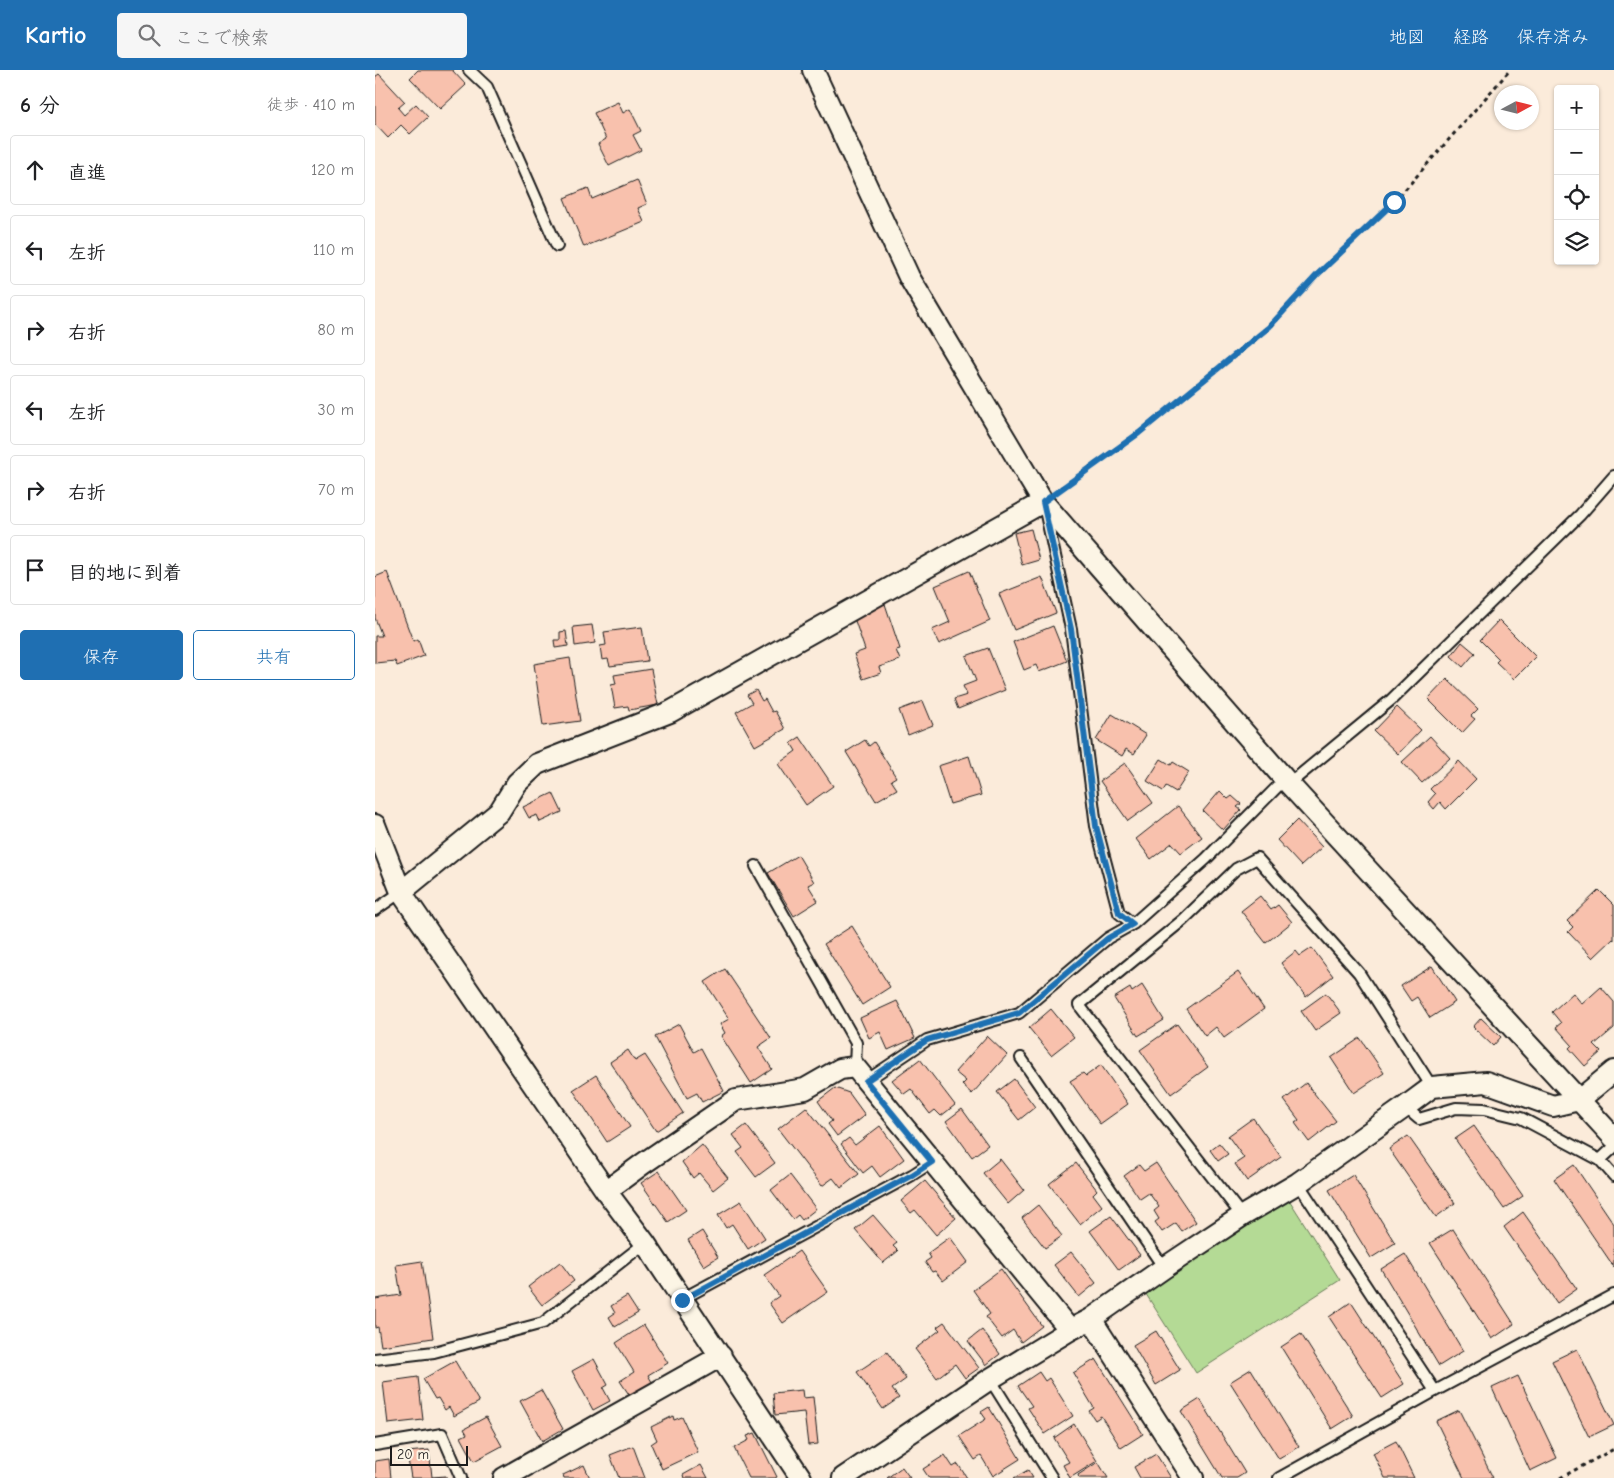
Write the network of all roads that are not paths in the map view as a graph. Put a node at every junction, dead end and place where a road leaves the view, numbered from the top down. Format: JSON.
{"nodes":[{"id":1,"x":469,"y":70,"type":"edge"},
{"id":2,"x":813,"y":70,"type":"edge"},
{"id":3,"x":557,"y":246,"type":"dead end"},
{"id":4,"x":1614,"y":476,"type":"edge"},
{"id":5,"x":1043,"y":502,"type":"junction"},
{"id":6,"x":1287,"y":782,"type":"junction"},
{"id":7,"x":375,"y":824,"type":"edge"},
{"id":8,"x":756,"y":866,"type":"dead end"},
{"id":9,"x":401,"y":892,"type":"junction"},
{"id":10,"x":375,"y":910,"type":"edge"},
{"id":11,"x":1133,"y":924,"type":"junction"},
{"id":12,"x":1021,"y":1058,"type":"dead end"},
{"id":13,"x":1614,"y":1071,"type":"edge"},
{"id":14,"x":860,"y":1074,"type":"junction"},
{"id":15,"x":1432,"y":1087,"type":"junction"},
{"id":16,"x":1579,"y":1100,"type":"junction"},
{"id":17,"x":1405,"y":1108,"type":"junction"},
{"id":18,"x":1614,"y":1138,"type":"edge"},
{"id":19,"x":1614,"y":1147,"type":"edge"},
{"id":20,"x":1600,"y":1160,"type":"junction"},
{"id":21,"x":932,"y":1162,"type":"junction"},
{"id":22,"x":1614,"y":1176,"type":"edge"},
{"id":23,"x":1298,"y":1183,"type":"junction"},
{"id":24,"x":606,"y":1191,"type":"junction"},
{"id":25,"x":1242,"y":1216,"type":"junction"},
{"id":26,"x":645,"y":1243,"type":"junction"},
{"id":27,"x":1164,"y":1268,"type":"junction"},
{"id":28,"x":1614,"y":1295,"type":"edge"},
{"id":29,"x":682,"y":1300,"type":"junction"},
{"id":30,"x":1091,"y":1319,"type":"junction"},
{"id":31,"x":1070,"y":1330,"type":"junction"},
{"id":32,"x":721,"y":1356,"type":"junction"},
{"id":33,"x":375,"y":1359,"type":"edge"},
{"id":34,"x":990,"y":1379,"type":"junction"},
{"id":35,"x":1435,"y":1391,"type":"junction"},
{"id":36,"x":375,"y":1445,"type":"edge"},
{"id":37,"x":461,"y":1478,"type":"edge"},
{"id":38,"x":504,"y":1478,"type":"edge"},
{"id":39,"x":801,"y":1478,"type":"edge"},
{"id":40,"x":843,"y":1478,"type":"edge"},
{"id":41,"x":1052,"y":1478,"type":"edge"},
{"id":42,"x":1193,"y":1478,"type":"edge"},
{"id":43,"x":1279,"y":1478,"type":"edge"}],
"edges":[{"from":1,"to":3,"type":"lane"},
{"from":2,"to":5,"type":"street"},
{"from":4,"to":6,"type":"lane"},
{"from":5,"to":6,"type":"street"},
{"from":5,"to":9,"type":"street"},
{"from":5,"to":11,"type":"lane"},
{"from":6,"to":11,"type":"lane"},
{"from":6,"to":16,"type":"street"},
{"from":7,"to":9,"type":"street"},
{"from":8,"to":14,"type":"lane"},
{"from":9,"to":10,"type":"lane"},
{"from":9,"to":24,"type":"street"},
{"from":11,"to":14,"type":"lane"},
{"from":12,"to":27,"type":"lane"},
{"from":13,"to":16,"type":"street"},
{"from":14,"to":21,"type":"street"},
{"from":14,"to":24,"type":"street"},
{"from":15,"to":16,"type":"street"},
{"from":15,"to":17,"type":"street"},
{"from":15,"to":25,"type":"lane"},
{"from":16,"to":18,"type":"street"},
{"from":17,"to":20,"type":"lane"},
{"from":17,"to":23,"type":"street"},
{"from":19,"to":20,"type":"lane"},
{"from":20,"to":22,"type":"lane"},
{"from":21,"to":29,"type":"lane"},
{"from":21,"to":31,"type":"street"},
{"from":23,"to":25,"type":"street"},
{"from":23,"to":35,"type":"lane"},
{"from":24,"to":26,"type":"street"},
{"from":25,"to":27,"type":"street"},
{"from":26,"to":29,"type":"street"},
{"from":26,"to":33,"type":"lane"},
{"from":27,"to":30,"type":"street"},
{"from":28,"to":35,"type":"lane"},
{"from":29,"to":32,"type":"street"},
{"from":30,"to":31,"type":"street"},
{"from":30,"to":42,"type":"street"},
{"from":31,"to":34,"type":"street"},
{"from":32,"to":38,"type":"street"},
{"from":32,"to":39,"type":"street"},
{"from":34,"to":40,"type":"street"},
{"from":34,"to":41,"type":"lane"},
{"from":35,"to":43,"type":"lane"},
{"from":36,"to":37,"type":"lane"}]}
